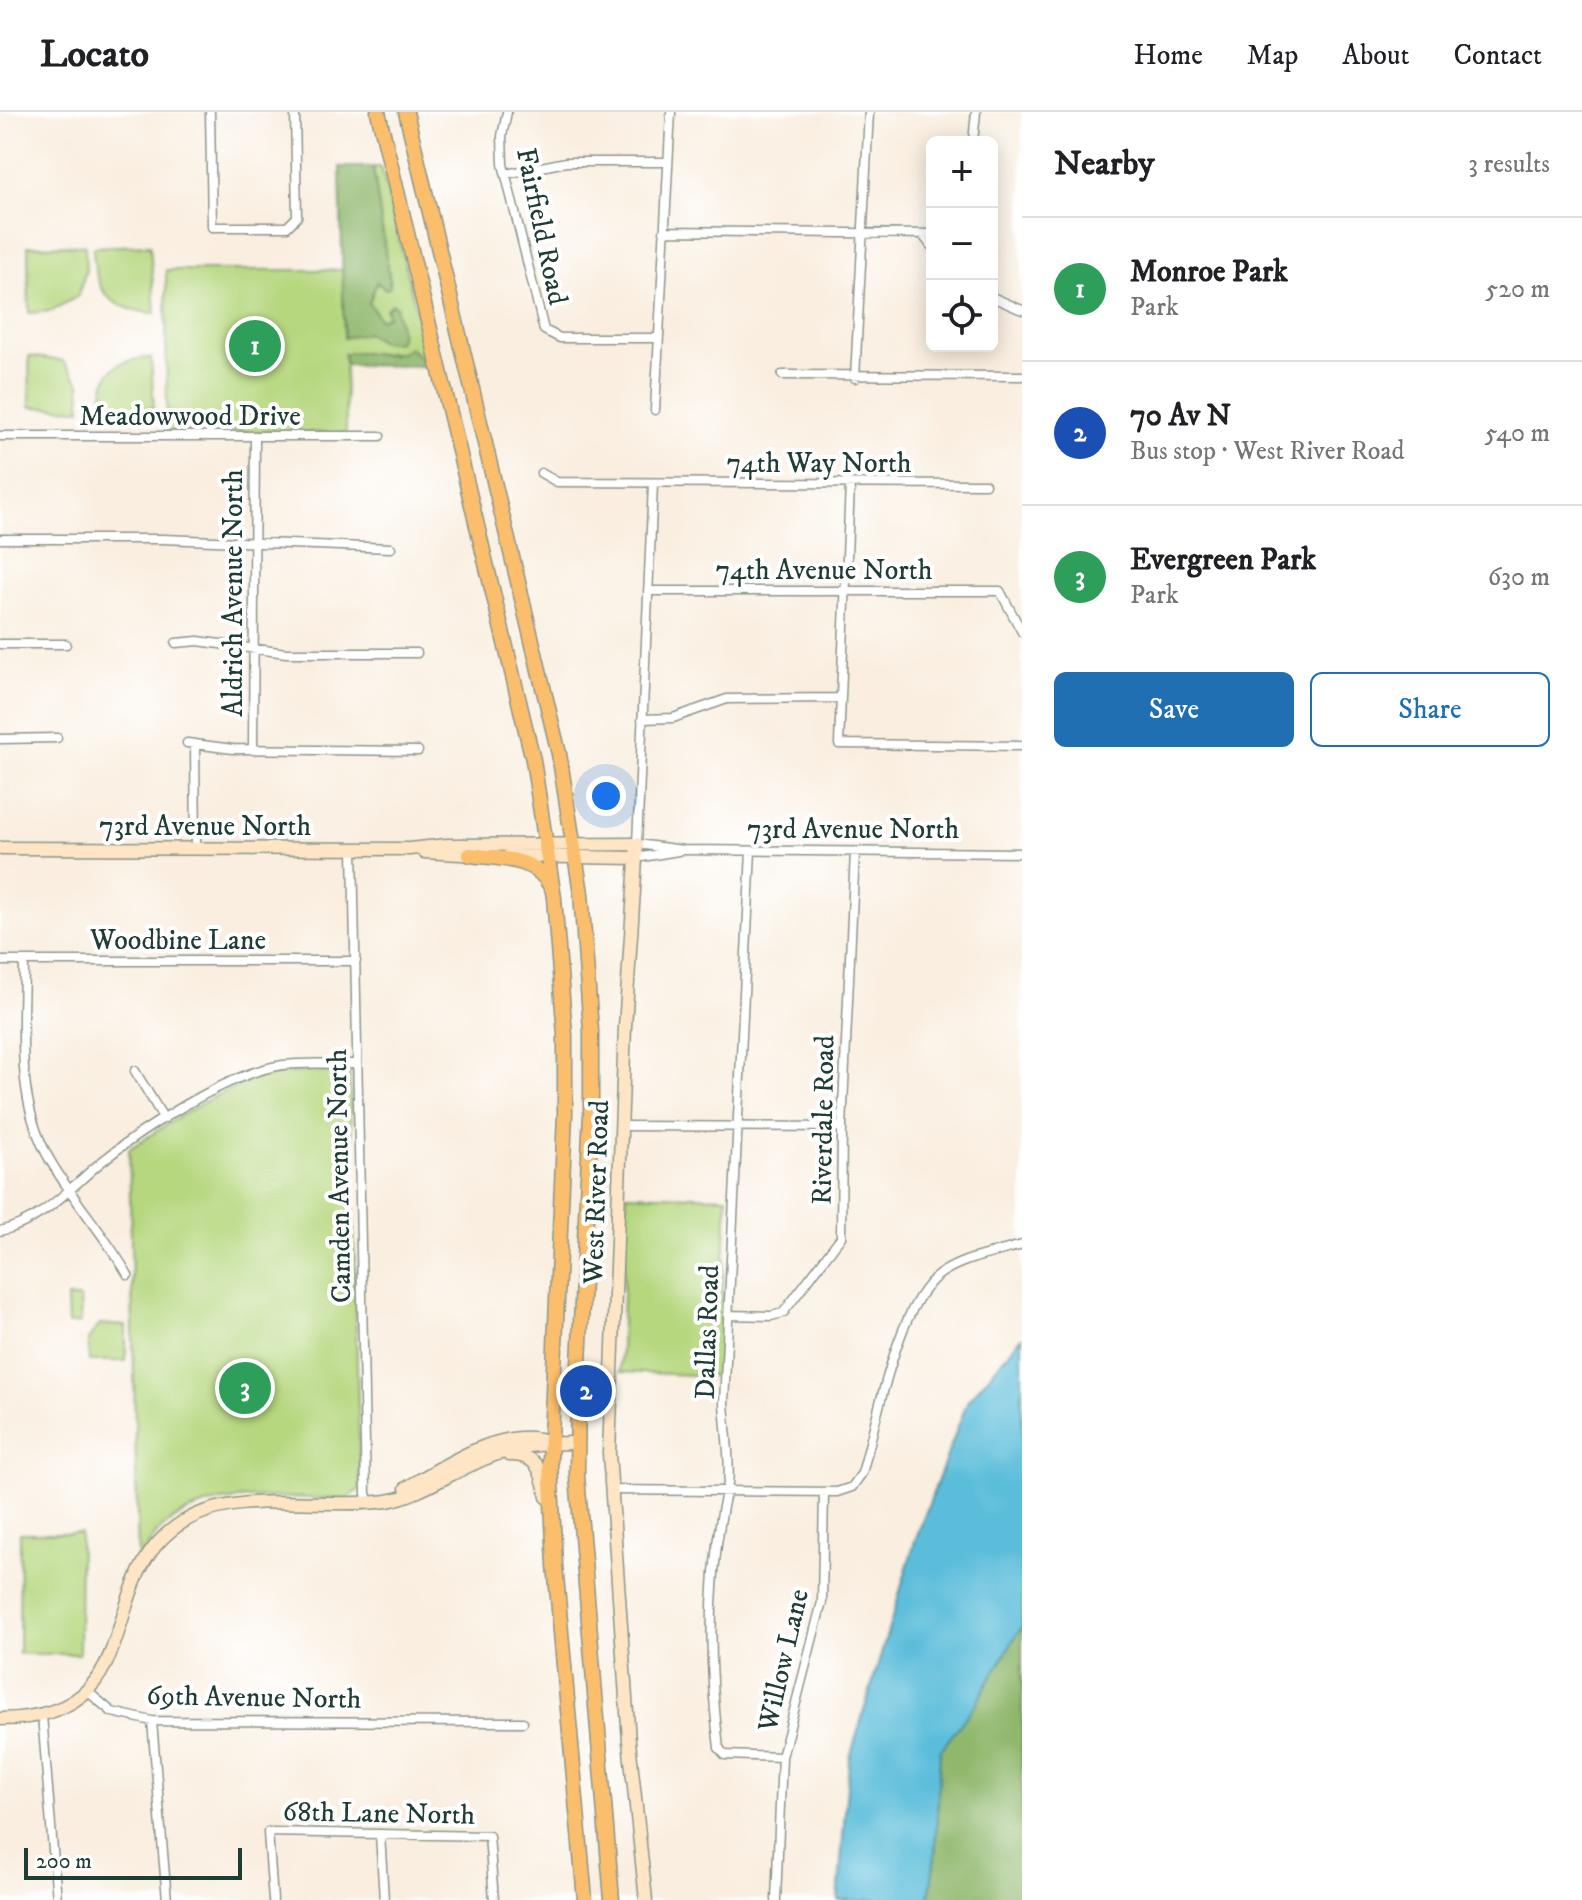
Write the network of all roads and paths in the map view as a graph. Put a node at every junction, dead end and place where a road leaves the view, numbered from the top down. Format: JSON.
{"nodes":[{"id":1,"x":210,"y":112,"type":"edge"},
{"id":2,"x":295,"y":112,"type":"edge"},
{"id":3,"x":371,"y":112,"type":"edge"},
{"id":4,"x":378,"y":112,"type":"edge"},
{"id":5,"x":406,"y":112,"type":"edge"},
{"id":6,"x":507,"y":112,"type":"edge"},
{"id":7,"x":671,"y":112,"type":"edge"},
{"id":8,"x":869,"y":112,"type":"edge"},
{"id":9,"x":976,"y":112,"type":"edge"},
{"id":10,"x":974,"y":136,"type":"edge"},
{"id":11,"x":387,"y":150,"type":"junction"},
{"id":12,"x":668,"y":162,"type":"junction"},
{"id":13,"x":506,"y":174,"type":"junction"},
{"id":14,"x":664,"y":231,"type":"junction"},
{"id":15,"x":862,"y":233,"type":"junction"},
{"id":16,"x":926,"y":234,"type":"edge"},
{"id":17,"x":998,"y":300,"type":"edge"},
{"id":18,"x":1022,"y":310,"type":"edge"},
{"id":19,"x":658,"y":338,"type":"junction"},
{"id":20,"x":782,"y":375,"type":"dead end"},
{"id":21,"x":1022,"y":376,"type":"edge"},
{"id":22,"x":855,"y":378,"type":"junction"},
{"id":23,"x":655,"y":410,"type":"dead end"},
{"id":24,"x":0,"y":436,"type":"edge"},
{"id":25,"x":380,"y":436,"type":"dead end"},
{"id":26,"x":255,"y":437,"type":"junction"},
{"id":27,"x":541,"y":473,"type":"dead end"},
{"id":28,"x":653,"y":484,"type":"junction"},
{"id":29,"x":985,"y":484,"type":"dead end"},
{"id":30,"x":850,"y":485,"type":"junction"},
{"id":31,"x":0,"y":539,"type":"edge"},
{"id":32,"x":252,"y":544,"type":"junction"},
{"id":33,"x":391,"y":548,"type":"dead end"},
{"id":34,"x":846,"y":590,"type":"junction"},
{"id":35,"x":648,"y":591,"type":"junction"},
{"id":36,"x":1022,"y":632,"type":"edge"},
{"id":37,"x":176,"y":643,"type":"dead end"},
{"id":38,"x":0,"y":644,"type":"edge"},
{"id":39,"x":66,"y":644,"type":"dead end"},
{"id":40,"x":253,"y":649,"type":"junction"},
{"id":41,"x":417,"y":653,"type":"dead end"},
{"id":42,"x":840,"y":698,"type":"junction"},
{"id":43,"x":642,"y":719,"type":"junction"},
{"id":44,"x":57,"y":738,"type":"dead end"},
{"id":45,"x":0,"y":739,"type":"edge"},
{"id":46,"x":1022,"y":746,"type":"edge"},
{"id":47,"x":253,"y":750,"type":"junction"},
{"id":48,"x":418,"y":751,"type":"dead end"},
{"id":49,"x":637,"y":844,"type":"junction"},
{"id":50,"x":0,"y":848,"type":"edge"},
{"id":51,"x":196,"y":849,"type":"junction"},
{"id":52,"x":353,"y":849,"type":"junction"},
{"id":53,"x":409,"y":849,"type":"junction"},
{"id":54,"x":548,"y":850,"type":"junction"},
{"id":55,"x":576,"y":850,"type":"junction"},
{"id":56,"x":683,"y":850,"type":"junction"},
{"id":57,"x":751,"y":851,"type":"junction"},
{"id":58,"x":855,"y":852,"type":"junction"},
{"id":59,"x":1022,"y":853,"type":"edge"},
{"id":60,"x":470,"y":855,"type":"junction"},
{"id":61,"x":636,"y":858,"type":"junction"},
{"id":62,"x":554,"y":893,"type":"junction"},
{"id":63,"x":0,"y":961,"type":"edge"},
{"id":64,"x":24,"y":961,"type":"junction"},
{"id":65,"x":356,"y":961,"type":"junction"},
{"id":66,"x":357,"y":1064,"type":"junction"},
{"id":67,"x":135,"y":1071,"type":"dead end"},
{"id":68,"x":164,"y":1119,"type":"junction"},
{"id":69,"x":622,"y":1126,"type":"junction"},
{"id":70,"x":738,"y":1127,"type":"junction"},
{"id":71,"x":842,"y":1127,"type":"junction"},
{"id":72,"x":71,"y":1189,"type":"junction"},
{"id":73,"x":0,"y":1231,"type":"edge"},
{"id":74,"x":1022,"y":1245,"type":"edge"},
{"id":75,"x":128,"y":1275,"type":"dead end"},
{"id":76,"x":728,"y":1315,"type":"junction"},
{"id":77,"x":550,"y":1442,"type":"junction"},
{"id":78,"x":577,"y":1443,"type":"junction"},
{"id":79,"x":474,"y":1463,"type":"junction"},
{"id":80,"x":610,"y":1490,"type":"junction"},
{"id":81,"x":724,"y":1491,"type":"junction"},
{"id":82,"x":824,"y":1492,"type":"junction"},
{"id":83,"x":369,"y":1502,"type":"junction"},
{"id":84,"x":552,"y":1524,"type":"junction"},
{"id":85,"x":86,"y":1690,"type":"junction"},
{"id":86,"x":42,"y":1715,"type":"junction"},
{"id":87,"x":0,"y":1719,"type":"edge"},
{"id":88,"x":152,"y":1721,"type":"junction"},
{"id":89,"x":523,"y":1722,"type":"dead end"},
{"id":90,"x":782,"y":1757,"type":"junction"},
{"id":91,"x":380,"y":1834,"type":"junction"},
{"id":92,"x":57,"y":1900,"type":"edge"},
{"id":93,"x":167,"y":1900,"type":"edge"},
{"id":94,"x":273,"y":1900,"type":"edge"},
{"id":95,"x":384,"y":1900,"type":"edge"},
{"id":96,"x":494,"y":1900,"type":"edge"},
{"id":97,"x":585,"y":1900,"type":"edge"},
{"id":98,"x":612,"y":1900,"type":"edge"},
{"id":99,"x":646,"y":1900,"type":"edge"},
{"id":100,"x":776,"y":1900,"type":"edge"}],
"edges":[{"from":1,"to":2,"type":"street"},
{"from":3,"to":11,"type":"highway"},
{"from":4,"to":11,"type":"highway"},
{"from":5,"to":55,"type":"highway"},
{"from":6,"to":13,"type":"street","name":"Fairfield Road"},
{"from":7,"to":12,"type":"street"},
{"from":8,"to":15,"type":"street"},
{"from":9,"to":10,"type":"street"},
{"from":11,"to":54,"type":"highway"},
{"from":12,"to":13,"type":"street"},
{"from":12,"to":14,"type":"street"},
{"from":13,"to":19,"type":"street","name":"Fairfield Road"},
{"from":14,"to":15,"type":"street"},
{"from":14,"to":19,"type":"street"},
{"from":15,"to":16,"type":"street"},
{"from":15,"to":22,"type":"street"},
{"from":17,"to":18,"type":"street"},
{"from":19,"to":23,"type":"street"},
{"from":20,"to":22,"type":"street"},
{"from":21,"to":22,"type":"street"},
{"from":24,"to":26,"type":"street","name":"Meadowwood Drive"},
{"from":25,"to":26,"type":"street","name":"Meadowwood Drive"},
{"from":26,"to":32,"type":"street","name":"Aldrich Avenue North"},
{"from":27,"to":28,"type":"street","name":"74th Way North"},
{"from":28,"to":30,"type":"street","name":"74th Way North"},
{"from":28,"to":35,"type":"street","name":"West River Road"},
{"from":29,"to":30,"type":"street","name":"74th Way North"},
{"from":30,"to":34,"type":"street"},
{"from":31,"to":32,"type":"street"},
{"from":32,"to":33,"type":"street"},
{"from":32,"to":40,"type":"street","name":"Aldrich Avenue North"},
{"from":34,"to":35,"type":"street","name":"74th Avenue North"},
{"from":34,"to":36,"type":"street","name":"74th Avenue North"},
{"from":34,"to":42,"type":"street"},
{"from":35,"to":43,"type":"street","name":"West River Road"},
{"from":37,"to":40,"type":"street"},
{"from":38,"to":39,"type":"street"},
{"from":40,"to":41,"type":"street"},
{"from":40,"to":47,"type":"street","name":"Aldrich Avenue North"},
{"from":42,"to":43,"type":"street"},
{"from":42,"to":46,"type":"street"},
{"from":43,"to":49,"type":"street","name":"West River Road"},
{"from":44,"to":45,"type":"street"},
{"from":47,"to":48,"type":"street"},
{"from":47,"to":51,"type":"street","name":"Aldrich Avenue North"},
{"from":49,"to":55,"type":"street","name":"73rd Avenue North"},
{"from":49,"to":56,"type":"street","name":"73rd Avenue North"},
{"from":49,"to":61,"type":"street","name":"West River Road"},
{"from":50,"to":51,"type":"street","name":"73rd Avenue North"},
{"from":51,"to":52,"type":"street","name":"73rd Avenue North"},
{"from":52,"to":53,"type":"street","name":"73rd Avenue North"},
{"from":52,"to":65,"type":"street","name":"Camden Avenue North"},
{"from":53,"to":54,"type":"street","name":"73rd Avenue North"},
{"from":53,"to":60,"type":"street","name":"73rd Avenue North"},
{"from":54,"to":55,"type":"street","name":"73rd Avenue North"},
{"from":54,"to":60,"type":"street","name":"73rd Avenue North"},
{"from":54,"to":62,"type":"highway"},
{"from":55,"to":61,"type":"street","name":"73rd Avenue North"},
{"from":55,"to":78,"type":"highway"},
{"from":56,"to":57,"type":"street","name":"73rd Avenue North"},
{"from":56,"to":61,"type":"street","name":"73rd Avenue North"},
{"from":57,"to":58,"type":"street","name":"73rd Avenue North"},
{"from":57,"to":70,"type":"street","name":"Dallas Road"},
{"from":58,"to":59,"type":"street","name":"73rd Avenue North"},
{"from":58,"to":71,"type":"street","name":"Riverdale Road"},
{"from":60,"to":62,"type":"highway"},
{"from":61,"to":69,"type":"street","name":"West River Road"},
{"from":62,"to":77,"type":"highway"},
{"from":63,"to":64,"type":"street","name":"Woodbine Lane"},
{"from":64,"to":65,"type":"street","name":"Woodbine Lane"},
{"from":64,"to":72,"type":"street"},
{"from":65,"to":66,"type":"street","name":"Camden Avenue North"},
{"from":66,"to":68,"type":"street"},
{"from":66,"to":83,"type":"street","name":"Camden Avenue North"},
{"from":67,"to":68,"type":"street"},
{"from":68,"to":72,"type":"street"},
{"from":69,"to":70,"type":"street"},
{"from":69,"to":80,"type":"street","name":"West River Road"},
{"from":70,"to":71,"type":"street"},
{"from":70,"to":76,"type":"street","name":"Dallas Road"},
{"from":71,"to":76,"type":"street","name":"Riverdale Road"},
{"from":72,"to":73,"type":"street"},
{"from":72,"to":75,"type":"street"},
{"from":74,"to":82,"type":"street"},
{"from":76,"to":81,"type":"street","name":"Dallas Road"},
{"from":77,"to":78,"type":"street"},
{"from":77,"to":79,"type":"street"},
{"from":77,"to":83,"type":"street"},
{"from":77,"to":84,"type":"highway"},
{"from":78,"to":98,"type":"highway"},
{"from":79,"to":83,"type":"street"},
{"from":79,"to":84,"type":"street"},
{"from":80,"to":81,"type":"street"},
{"from":80,"to":99,"type":"street","name":"West River Road"},
{"from":81,"to":82,"type":"street"},
{"from":81,"to":90,"type":"street","name":"Dallas Road"},
{"from":82,"to":90,"type":"street","name":"Willow Lane"},
{"from":83,"to":85,"type":"street"},
{"from":84,"to":97,"type":"highway"},
{"from":85,"to":86,"type":"street"},
{"from":85,"to":88,"type":"street","name":"69th Avenue North"},
{"from":86,"to":87,"type":"street"},
{"from":86,"to":92,"type":"street"},
{"from":88,"to":89,"type":"street","name":"69th Avenue North"},
{"from":88,"to":93,"type":"street"},
{"from":90,"to":100,"type":"street","name":"Willow Lane"},
{"from":91,"to":94,"type":"street","name":"68th Lane North"},
{"from":91,"to":95,"type":"street"},
{"from":91,"to":96,"type":"street","name":"68th Lane North"}]}
